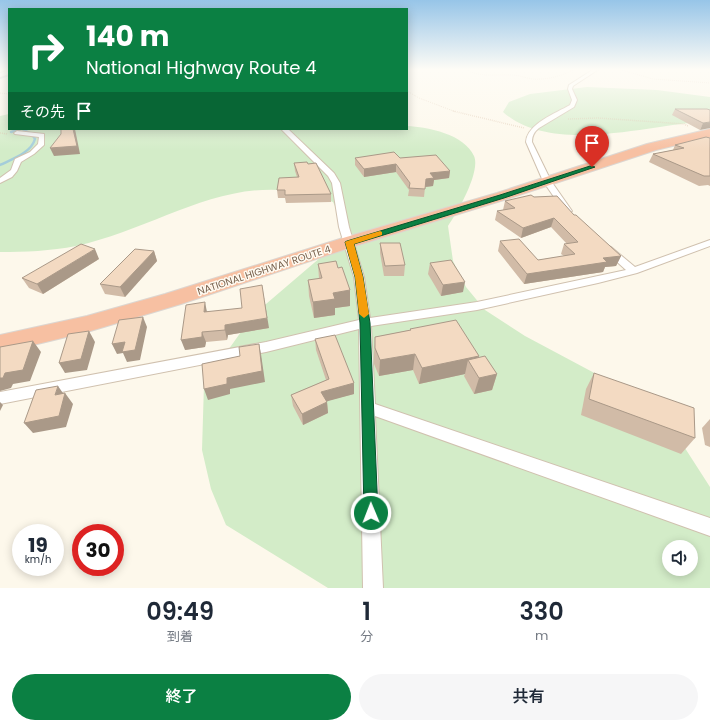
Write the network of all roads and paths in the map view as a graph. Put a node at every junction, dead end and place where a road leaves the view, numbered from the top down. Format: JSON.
{"nodes":[{"id":1,"x":416,"y":96,"type":"edge"},
{"id":2,"x":574,"y":96,"type":"edge"},
{"id":3,"x":546,"y":121,"type":"junction"},
{"id":4,"x":285,"y":130,"type":"edge"},
{"id":5,"x":532,"y":130,"type":"junction"},
{"id":6,"x":17,"y":133,"type":"dead end"},
{"id":7,"x":708,"y":134,"type":"edge"},
{"id":8,"x":0,"y":181,"type":"edge"},
{"id":9,"x":547,"y":182,"type":"junction"},
{"id":10,"x":573,"y":217,"type":"edge"},
{"id":11,"x":349,"y":242,"type":"junction"},
{"id":12,"x":600,"y":242,"type":"edge"},
{"id":13,"x":710,"y":243,"type":"edge"},
{"id":14,"x":633,"y":271,"type":"junction"},
{"id":15,"x":365,"y":323,"type":"junction"},
{"id":16,"x":0,"y":344,"type":"edge"},
{"id":17,"x":0,"y":398,"type":"edge"},
{"id":18,"x":369,"y":408,"type":"junction"},
{"id":19,"x":710,"y":527,"type":"edge"},
{"id":20,"x":373,"y":588,"type":"edge"}],
"edges":[{"from":1,"to":5,"type":"path"},
{"from":2,"to":3,"type":"street"},
{"from":3,"to":5,"type":"street"},
{"from":3,"to":7,"type":"path"},
{"from":4,"to":11,"type":"street"},
{"from":5,"to":9,"type":"street"},
{"from":6,"to":8,"type":"street"},
{"from":7,"to":9,"type":"highway","name":"NATIONAL HIGHWAY ROUTE 4"},
{"from":9,"to":10,"type":"street"},
{"from":9,"to":11,"type":"highway","name":"NATIONAL HIGHWAY ROUTE 4"},
{"from":11,"to":15,"type":"street"},
{"from":11,"to":16,"type":"highway","name":"NATIONAL HIGHWAY ROUTE 4"},
{"from":12,"to":14,"type":"street"},
{"from":13,"to":14,"type":"street"},
{"from":14,"to":15,"type":"street"},
{"from":15,"to":17,"type":"street"},
{"from":15,"to":18,"type":"street"},
{"from":18,"to":19,"type":"street"},
{"from":18,"to":20,"type":"street"}]}
